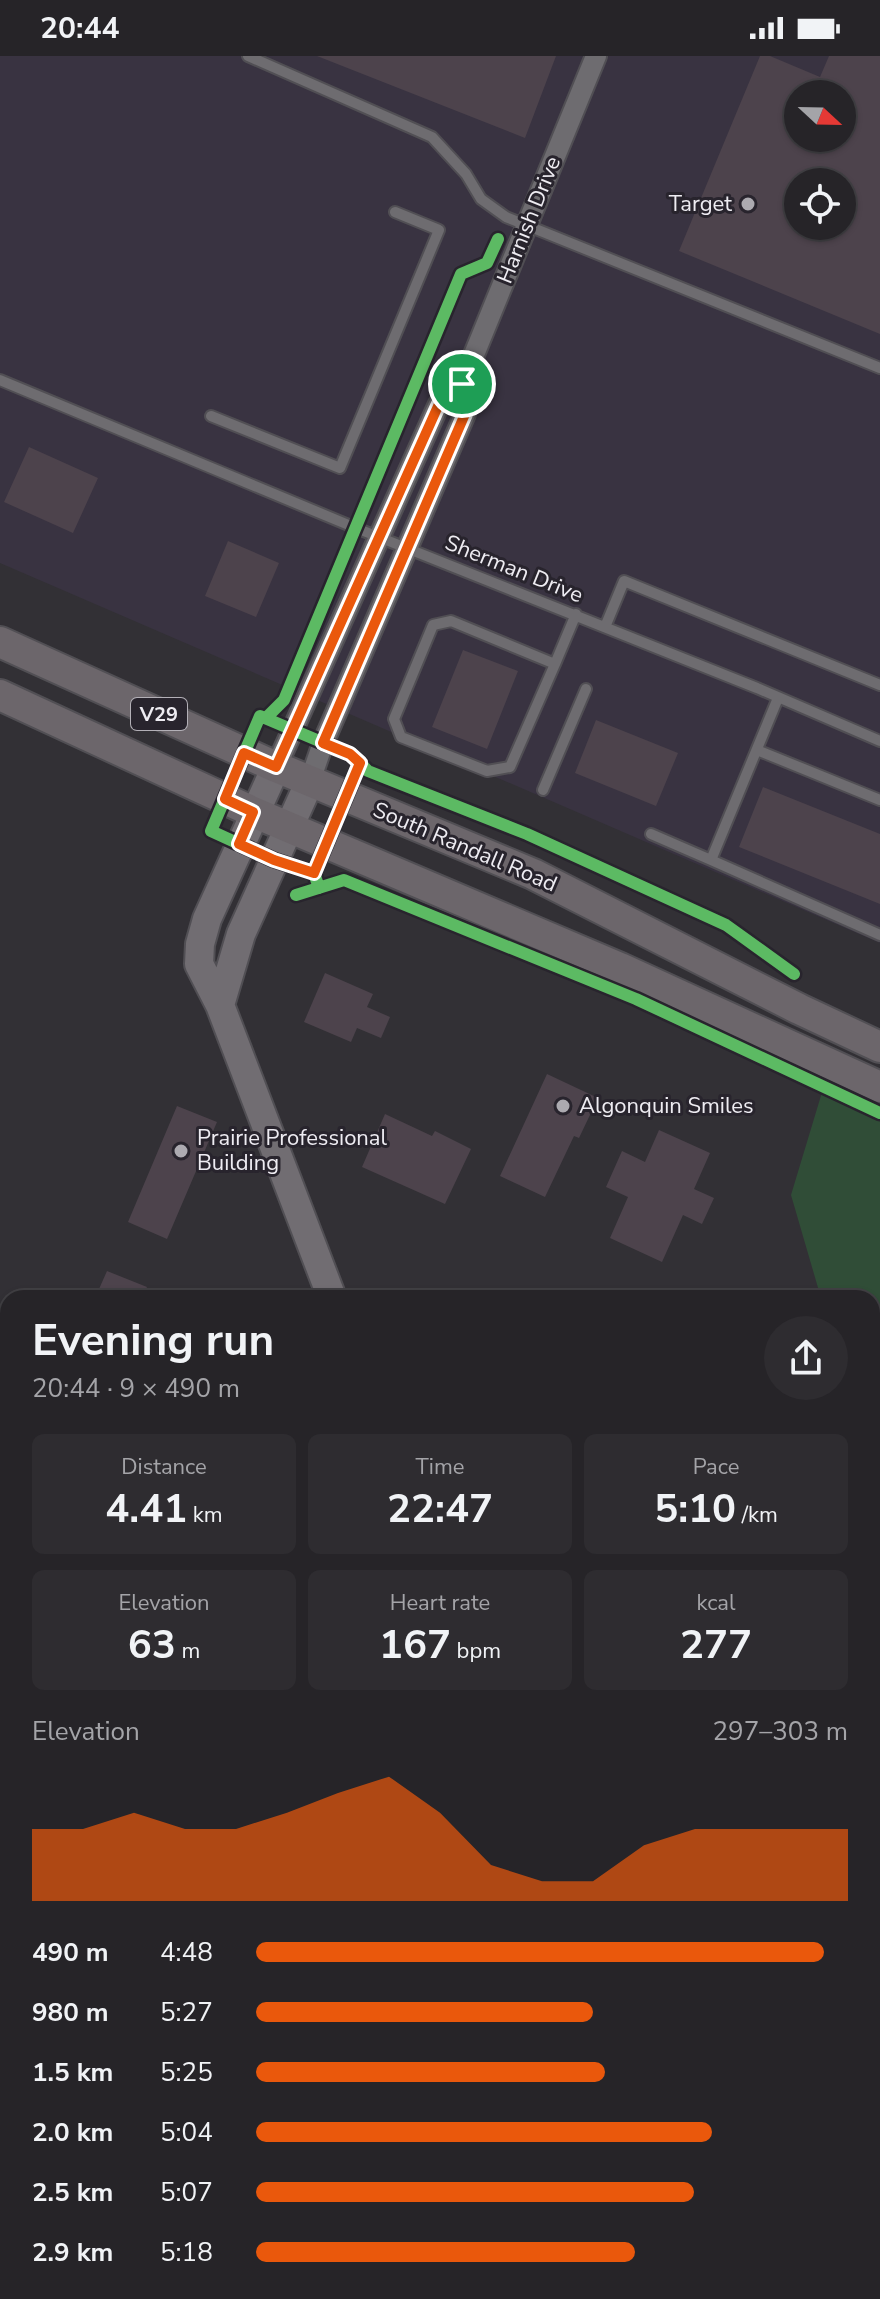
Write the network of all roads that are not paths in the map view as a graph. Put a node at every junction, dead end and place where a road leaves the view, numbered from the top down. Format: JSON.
{"nodes":[{"id":1,"x":248,"y":56,"type":"edge"},
{"id":2,"x":596,"y":56,"type":"edge"},
{"id":3,"x":395,"y":212,"type":"dead end"},
{"id":4,"x":526,"y":226,"type":"junction"},
{"id":5,"x":880,"y":368,"type":"edge"},
{"id":6,"x":0,"y":380,"type":"edge"},
{"id":7,"x":462,"y":384,"type":"junction"},
{"id":8,"x":211,"y":416,"type":"dead end"},
{"id":9,"x":380,"y":537,"type":"junction"},
{"id":10,"x":408,"y":548,"type":"junction"},
{"id":11,"x":576,"y":614,"type":"junction"},
{"id":12,"x":605,"y":627,"type":"junction"},
{"id":13,"x":0,"y":642,"type":"edge"},
{"id":14,"x":555,"y":664,"type":"junction"},
{"id":15,"x":880,"y":685,"type":"edge"},
{"id":16,"x":586,"y":689,"type":"dead end"},
{"id":17,"x":0,"y":695,"type":"edge"},
{"id":18,"x":778,"y":698,"type":"junction"},
{"id":19,"x":880,"y":741,"type":"edge"},
{"id":20,"x":757,"y":750,"type":"junction"},
{"id":21,"x":276,"y":767,"type":"junction"},
{"id":22,"x":310,"y":781,"type":"junction"},
{"id":23,"x":543,"y":790,"type":"dead end"},
{"id":24,"x":880,"y":800,"type":"edge"},
{"id":25,"x":253,"y":812,"type":"junction"},
{"id":26,"x":290,"y":828,"type":"junction"},
{"id":27,"x":651,"y":834,"type":"dead end"},
{"id":28,"x":711,"y":860,"type":"junction"},
{"id":29,"x":880,"y":935,"type":"edge"},
{"id":30,"x":220,"y":1005,"type":"junction"},
{"id":31,"x":880,"y":1047,"type":"edge"},
{"id":32,"x":880,"y":1087,"type":"edge"},
{"id":33,"x":329,"y":1290,"type":"edge"}],
"edges":[{"from":1,"to":4,"type":"lane"},
{"from":2,"to":4,"type":"street","name":"Harnish Drive"},
{"from":3,"to":8,"type":"lane"},
{"from":4,"to":5,"type":"lane"},
{"from":4,"to":7,"type":"street","name":"Harnish Drive"},
{"from":6,"to":9,"type":"lane","name":"Sherman Drive"},
{"from":7,"to":9,"type":"street","name":"Harnish Drive"},
{"from":7,"to":10,"type":"street","name":"Harnish Drive"},
{"from":9,"to":10,"type":"lane","name":"Sherman Drive"},
{"from":9,"to":21,"type":"street","name":"Harnish Drive"},
{"from":10,"to":11,"type":"lane","name":"Sherman Drive"},
{"from":10,"to":22,"type":"street","name":"Harnish Drive"},
{"from":11,"to":12,"type":"lane","name":"Sherman Drive"},
{"from":11,"to":14,"type":"lane"},
{"from":12,"to":15,"type":"lane"},
{"from":12,"to":18,"type":"lane","name":"Sherman Drive"},
{"from":13,"to":21,"type":"main road","name":"South Randall Road","number":"V29"},
{"from":14,"to":14,"type":"lane"},
{"from":16,"to":23,"type":"lane"},
{"from":17,"to":25,"type":"main road","number":"V29"},
{"from":18,"to":19,"type":"lane","name":"Sherman Drive"},
{"from":18,"to":20,"type":"lane"},
{"from":20,"to":24,"type":"lane"},
{"from":20,"to":28,"type":"lane"},
{"from":21,"to":22,"type":"main road","name":"South Randall Road","number":"V29"},
{"from":21,"to":25,"type":"street","name":"Harnish Drive"},
{"from":22,"to":26,"type":"street","name":"Harnish Drive"},
{"from":22,"to":31,"type":"main road","name":"South Randall Road","number":"V29"},
{"from":25,"to":26,"type":"main road","number":"V29"},
{"from":25,"to":30,"type":"street","name":"Harnish Drive"},
{"from":26,"to":30,"type":"street","name":"Harnish Drive"},
{"from":26,"to":32,"type":"main road","number":"V29"},
{"from":27,"to":28,"type":"lane"},
{"from":28,"to":29,"type":"lane"},
{"from":30,"to":33,"type":"street","name":"Harnish Drive"}]}
